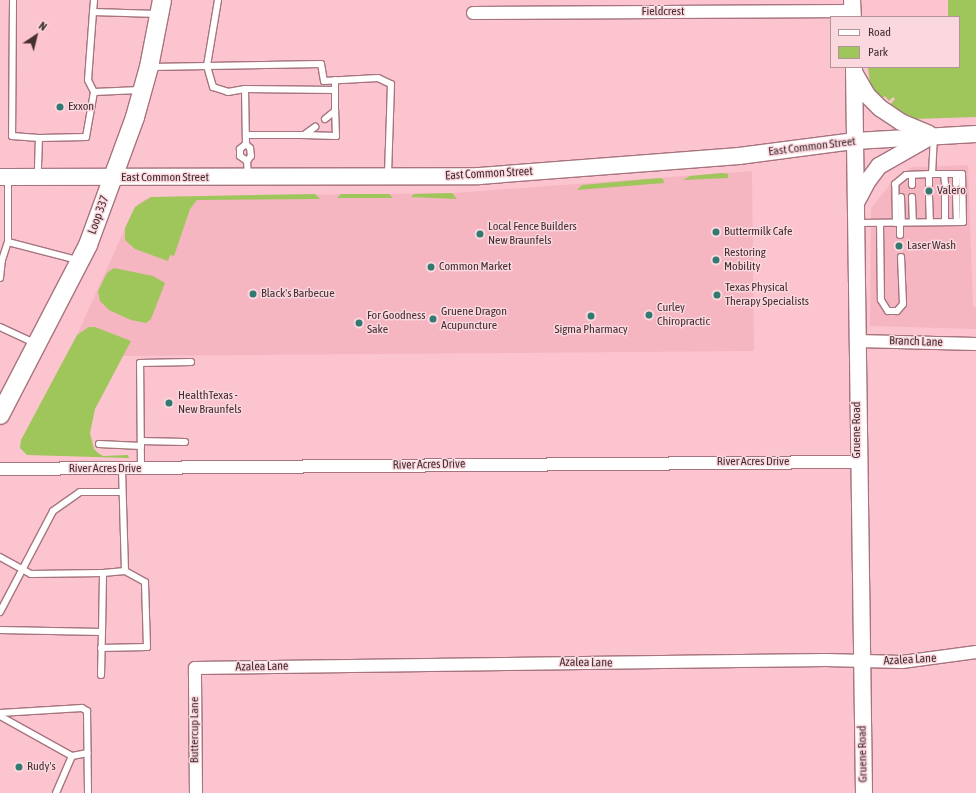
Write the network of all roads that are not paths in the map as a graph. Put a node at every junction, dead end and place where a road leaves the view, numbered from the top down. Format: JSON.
{"nodes":[{"id":1,"x":13,"y":0,"type":"edge"},
{"id":2,"x":94,"y":0,"type":"edge"},
{"id":3,"x":218,"y":0,"type":"edge"},
{"id":4,"x":161,"y":7,"type":"edge"},
{"id":5,"x":852,"y":9,"type":"edge"},
{"id":6,"x":93,"y":12,"type":"junction"},
{"id":7,"x":473,"y":14,"type":"dead end"},
{"id":8,"x":207,"y":66,"type":"junction"},
{"id":9,"x":149,"y":67,"type":"junction"},
{"id":10,"x":854,"y":69,"type":"edge"},
{"id":11,"x":335,"y":80,"type":"junction"},
{"id":12,"x":245,"y":89,"type":"junction"},
{"id":13,"x":143,"y":90,"type":"junction"},
{"id":14,"x":335,"y":90,"type":"junction"},
{"id":15,"x":94,"y":92,"type":"junction"},
{"id":16,"x":335,"y":112,"type":"junction"},
{"id":17,"x":325,"y":119,"type":"dead end"},
{"id":18,"x":315,"y":127,"type":"dead end"},
{"id":19,"x":976,"y":134,"type":"edge"},
{"id":20,"x":246,"y":135,"type":"junction"},
{"id":21,"x":304,"y":135,"type":"junction"},
{"id":22,"x":934,"y":136,"type":"junction"},
{"id":23,"x":39,"y":138,"type":"junction"},
{"id":24,"x":855,"y":141,"type":"junction"},
{"id":25,"x":246,"y":144,"type":"junction"},
{"id":26,"x":247,"y":161,"type":"junction"},
{"id":27,"x":930,"y":174,"type":"junction"},
{"id":28,"x":944,"y":174,"type":"junction"},
{"id":29,"x":956,"y":174,"type":"junction"},
{"id":30,"x":912,"y":175,"type":"junction"},
{"id":31,"x":4,"y":177,"type":"edge"},
{"id":32,"x":388,"y":177,"type":"junction"},
{"id":33,"x":38,"y":178,"type":"junction"},
{"id":34,"x":112,"y":178,"type":"junction"},
{"id":35,"x":249,"y":178,"type":"junction"},
{"id":36,"x":944,"y":184,"type":"dead end"},
{"id":37,"x":956,"y":184,"type":"dead end"},
{"id":38,"x":912,"y":185,"type":"dead end"},
{"id":39,"x":929,"y":185,"type":"dead end"},
{"id":40,"x":929,"y":196,"type":"dead end"},
{"id":41,"x":945,"y":196,"type":"dead end"},
{"id":42,"x":956,"y":196,"type":"dead end"},
{"id":43,"x":901,"y":197,"type":"dead end"},
{"id":44,"x":912,"y":197,"type":"dead end"},
{"id":45,"x":856,"y":207,"type":"junction"},
{"id":46,"x":0,"y":214,"type":"edge"},
{"id":47,"x":8,"y":214,"type":"junction"},
{"id":48,"x":913,"y":222,"type":"junction"},
{"id":49,"x":930,"y":222,"type":"junction"},
{"id":50,"x":945,"y":222,"type":"junction"},
{"id":51,"x":957,"y":222,"type":"junction"},
{"id":52,"x":856,"y":223,"type":"junction"},
{"id":53,"x":880,"y":223,"type":"junction"},
{"id":54,"x":899,"y":223,"type":"junction"},
{"id":55,"x":900,"y":235,"type":"dead end"},
{"id":56,"x":8,"y":242,"type":"junction"},
{"id":57,"x":901,"y":257,"type":"dead end"},
{"id":58,"x":80,"y":261,"type":"junction"},
{"id":59,"x":0,"y":278,"type":"edge"},
{"id":60,"x":0,"y":326,"type":"edge"},
{"id":61,"x":857,"y":341,"type":"junction"},
{"id":62,"x":976,"y":344,"type":"edge"},
{"id":63,"x":38,"y":345,"type":"junction"},
{"id":64,"x":191,"y":362,"type":"dead end"},
{"id":65,"x":0,"y":415,"type":"edge"},
{"id":66,"x":185,"y":442,"type":"dead end"},
{"id":67,"x":141,"y":443,"type":"junction"},
{"id":68,"x":99,"y":444,"type":"dead end"},
{"id":69,"x":858,"y":462,"type":"junction"},
{"id":70,"x":122,"y":469,"type":"junction"},
{"id":71,"x":142,"y":469,"type":"junction"},
{"id":72,"x":0,"y":470,"type":"edge"},
{"id":73,"x":122,"y":492,"type":"junction"},
{"id":74,"x":0,"y":557,"type":"edge"},
{"id":75,"x":21,"y":568,"type":"junction"},
{"id":76,"x":125,"y":571,"type":"junction"},
{"id":77,"x":103,"y":573,"type":"junction"},
{"id":78,"x":0,"y":612,"type":"edge"},
{"id":79,"x":0,"y":630,"type":"edge"},
{"id":80,"x":102,"y":632,"type":"junction"},
{"id":81,"x":101,"y":648,"type":"junction"},
{"id":82,"x":976,"y":652,"type":"edge"},
{"id":83,"x":861,"y":661,"type":"junction"},
{"id":84,"x":195,"y":668,"type":"joint"},
{"id":85,"x":101,"y":675,"type":"dead end"},
{"id":86,"x":0,"y":715,"type":"edge"},
{"id":87,"x":88,"y":753,"type":"junction"},
{"id":88,"x":72,"y":756,"type":"junction"},
{"id":89,"x":56,"y":793,"type":"edge"},
{"id":90,"x":88,"y":793,"type":"edge"},
{"id":91,"x":196,"y":793,"type":"edge"},
{"id":92,"x":864,"y":793,"type":"edge"}],
"edges":[{"from":1,"to":23,"type":"lane"},
{"from":2,"to":6,"type":"lane"},
{"from":3,"to":8,"type":"lane"},
{"from":4,"to":6,"type":"lane"},
{"from":4,"to":9,"type":"main road","name":"Loop 337"},
{"from":5,"to":7,"type":"street","name":"Fieldcrest"},
{"from":6,"to":15,"type":"lane"},
{"from":8,"to":9,"type":"lane"},
{"from":8,"to":11,"type":"lane"},
{"from":8,"to":12,"type":"lane"},
{"from":9,"to":13,"type":"main road","name":"Loop 337"},
{"from":10,"to":22,"type":"main road"},
{"from":10,"to":24,"type":"main road","name":"Gruene Road"},
{"from":11,"to":14,"type":"lane"},
{"from":11,"to":32,"type":"lane"},
{"from":12,"to":14,"type":"lane"},
{"from":12,"to":20,"type":"lane"},
{"from":13,"to":15,"type":"lane"},
{"from":13,"to":34,"type":"main road","name":"Loop 337"},
{"from":14,"to":16,"type":"lane"},
{"from":15,"to":23,"type":"lane"},
{"from":16,"to":17,"type":"lane"},
{"from":16,"to":21,"type":"lane"},
{"from":18,"to":21,"type":"lane"},
{"from":19,"to":22,"type":"main road","name":"East Common Street"},
{"from":20,"to":21,"type":"lane"},
{"from":20,"to":25,"type":"lane"},
{"from":22,"to":24,"type":"main road","name":"East Common Street"},
{"from":22,"to":27,"type":"lane"},
{"from":22,"to":45,"type":"main road"},
{"from":23,"to":33,"type":"lane"},
{"from":24,"to":32,"type":"main road","name":"East Common Street"},
{"from":24,"to":45,"type":"main road","name":"Gruene Road"},
{"from":25,"to":26,"type":"lane"},
{"from":25,"to":26,"type":"lane"},
{"from":26,"to":35,"type":"lane"},
{"from":27,"to":28,"type":"lane"},
{"from":27,"to":30,"type":"lane"},
{"from":27,"to":39,"type":"lane"},
{"from":28,"to":29,"type":"lane"},
{"from":28,"to":36,"type":"lane"},
{"from":29,"to":37,"type":"lane"},
{"from":29,"to":51,"type":"lane"},
{"from":30,"to":38,"type":"lane"},
{"from":30,"to":54,"type":"lane"},
{"from":31,"to":33,"type":"main road","name":"East Common Street"},
{"from":31,"to":47,"type":"lane"},
{"from":32,"to":35,"type":"main road","name":"East Common Street"},
{"from":33,"to":34,"type":"main road","name":"East Common Street"},
{"from":34,"to":35,"type":"main road","name":"East Common Street"},
{"from":34,"to":58,"type":"main road","name":"Loop 337"},
{"from":40,"to":49,"type":"lane"},
{"from":41,"to":50,"type":"lane"},
{"from":42,"to":51,"type":"lane"},
{"from":43,"to":54,"type":"lane"},
{"from":44,"to":48,"type":"lane"},
{"from":45,"to":52,"type":"main road","name":"Gruene Road"},
{"from":46,"to":47,"type":"lane"},
{"from":47,"to":56,"type":"lane"},
{"from":48,"to":49,"type":"lane"},
{"from":48,"to":54,"type":"lane"},
{"from":49,"to":50,"type":"lane"},
{"from":50,"to":51,"type":"lane"},
{"from":52,"to":53,"type":"lane"},
{"from":52,"to":61,"type":"main road","name":"Gruene Road"},
{"from":53,"to":54,"type":"lane"},
{"from":53,"to":57,"type":"lane"},
{"from":54,"to":55,"type":"lane"},
{"from":56,"to":58,"type":"lane"},
{"from":56,"to":59,"type":"lane"},
{"from":58,"to":63,"type":"main road","name":"Loop 337"},
{"from":60,"to":63,"type":"lane"},
{"from":61,"to":62,"type":"street","name":"Branch Lane"},
{"from":61,"to":69,"type":"main road","name":"Gruene Road"},
{"from":63,"to":65,"type":"main road","name":"Loop 337"},
{"from":64,"to":67,"type":"lane"},
{"from":66,"to":67,"type":"lane"},
{"from":67,"to":68,"type":"lane"},
{"from":67,"to":71,"type":"lane"},
{"from":69,"to":71,"type":"street","name":"River Acres Drive"},
{"from":69,"to":83,"type":"main road","name":"Gruene Road"},
{"from":70,"to":71,"type":"street","name":"River Acres Drive"},
{"from":70,"to":72,"type":"street","name":"River Acres Drive"},
{"from":70,"to":73,"type":"lane"},
{"from":73,"to":75,"type":"lane"},
{"from":73,"to":76,"type":"lane"},
{"from":74,"to":75,"type":"lane"},
{"from":75,"to":77,"type":"lane"},
{"from":75,"to":78,"type":"lane"},
{"from":76,"to":77,"type":"lane"},
{"from":76,"to":81,"type":"lane"},
{"from":77,"to":80,"type":"lane"},
{"from":79,"to":80,"type":"lane"},
{"from":80,"to":81,"type":"lane"},
{"from":81,"to":85,"type":"lane"},
{"from":82,"to":83,"type":"street","name":"Azalea Lane"},
{"from":83,"to":84,"type":"street","name":"Azalea Lane"},
{"from":83,"to":92,"type":"main road","name":"Gruene Road"},
{"from":84,"to":91,"type":"street","name":"Buttercup Lane"},
{"from":86,"to":87,"type":"lane"},
{"from":86,"to":88,"type":"lane"},
{"from":87,"to":88,"type":"lane"},
{"from":87,"to":90,"type":"lane"},
{"from":88,"to":89,"type":"lane"}]}
